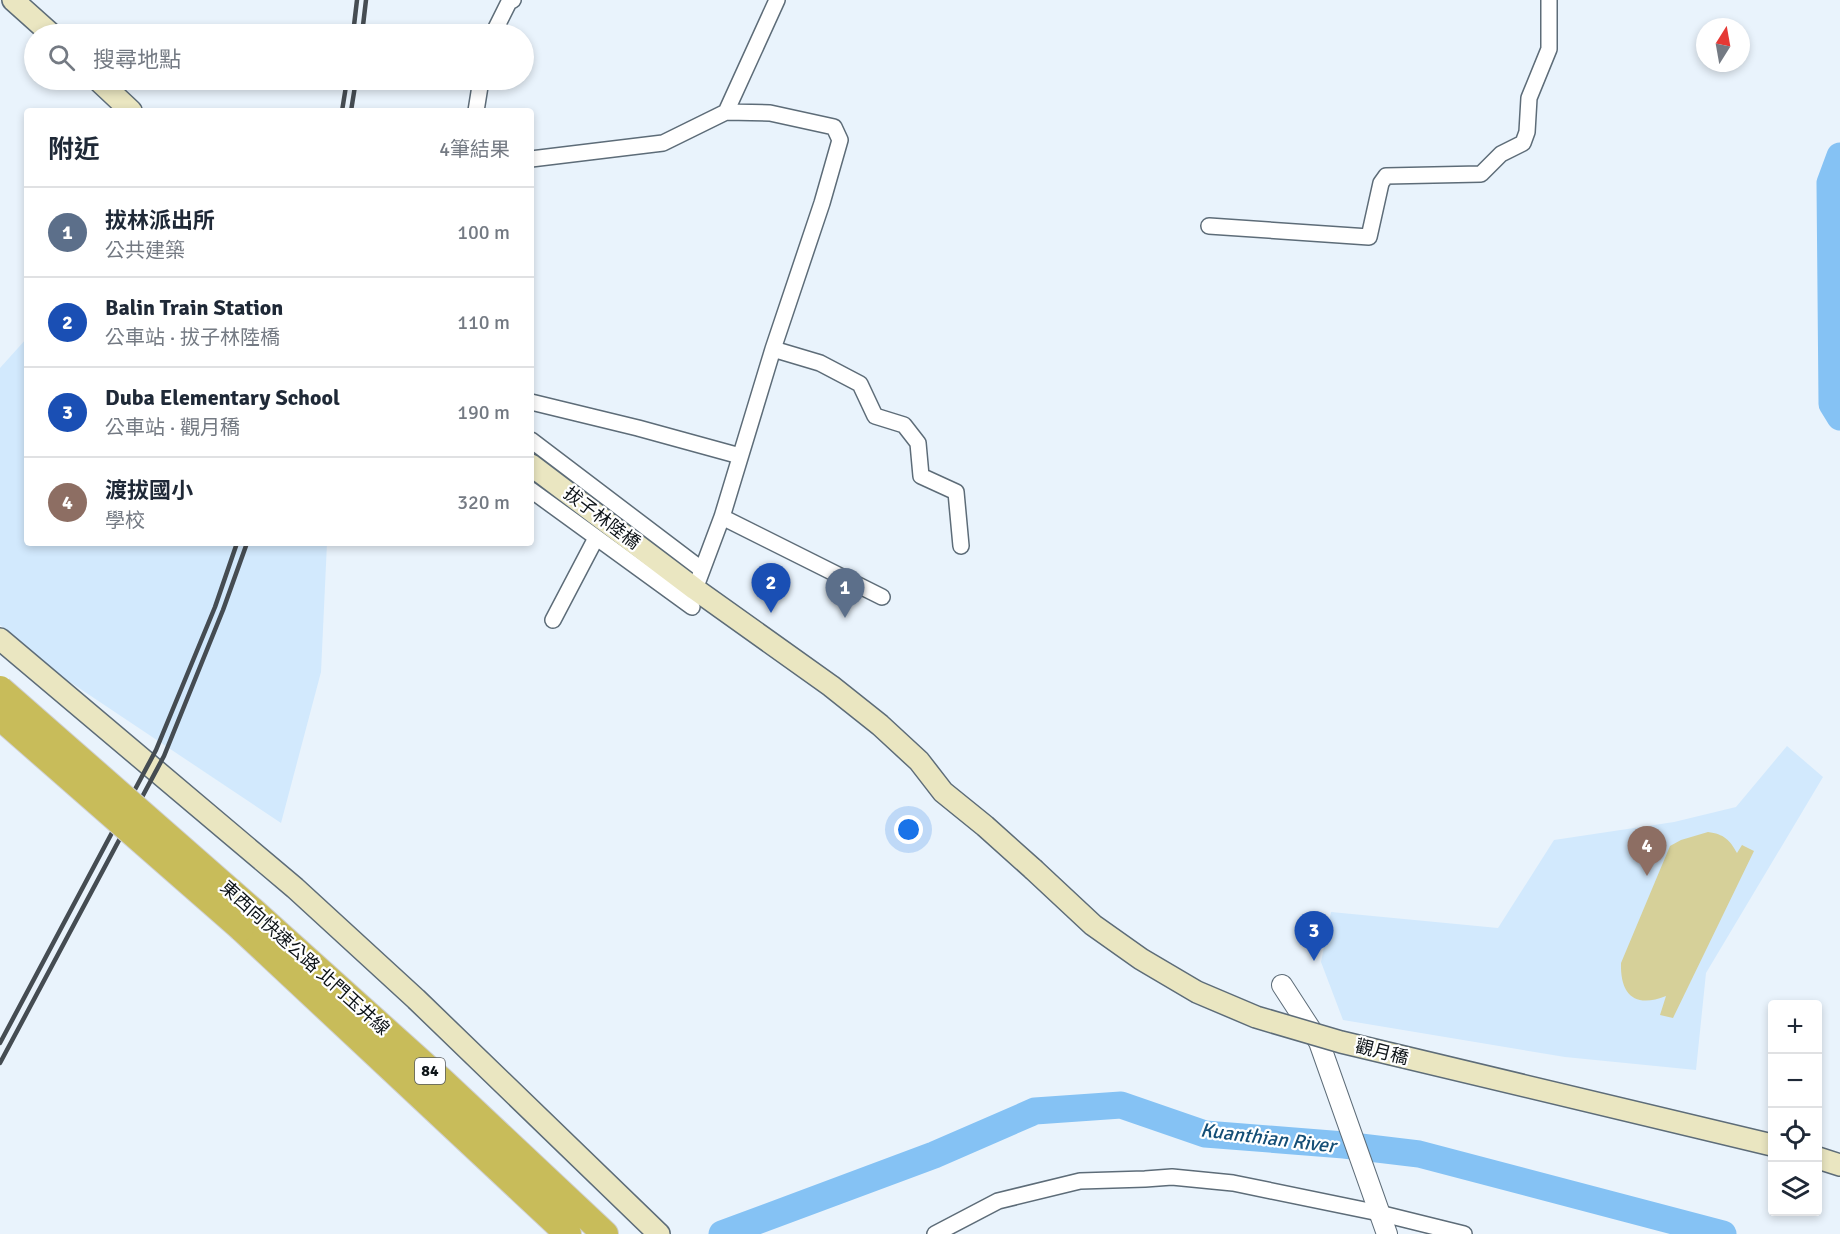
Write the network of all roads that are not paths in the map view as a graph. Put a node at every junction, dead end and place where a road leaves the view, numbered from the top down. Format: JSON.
{"nodes":[{"id":1,"x":13,"y":0,"type":"edge"},
{"id":2,"x":513,"y":0,"type":"edge"},
{"id":3,"x":777,"y":0,"type":"edge"},
{"id":4,"x":1549,"y":0,"type":"edge"},
{"id":5,"x":40,"y":24,"type":"edge"},
{"id":6,"x":498,"y":24,"type":"edge"},
{"id":7,"x":109,"y":90,"type":"edge"},
{"id":8,"x":480,"y":90,"type":"edge"},
{"id":9,"x":128,"y":108,"type":"edge"},
{"id":10,"x":477,"y":108,"type":"edge"},
{"id":11,"x":726,"y":112,"type":"junction"},
{"id":12,"x":534,"y":159,"type":"edge"},
{"id":13,"x":1209,"y":226,"type":"dead end"},
{"id":14,"x":773,"y":348,"type":"junction"},
{"id":15,"x":534,"y":403,"type":"edge"},
{"id":16,"x":534,"y":443,"type":"edge"},
{"id":17,"x":740,"y":456,"type":"junction"},
{"id":18,"x":534,"y":467,"type":"edge"},
{"id":19,"x":534,"y":492,"type":"edge"},
{"id":20,"x":722,"y":517,"type":"junction"},
{"id":21,"x":596,"y":537,"type":"junction"},
{"id":22,"x":961,"y":546,"type":"dead end"},
{"id":23,"x":696,"y":588,"type":"junction"},
{"id":24,"x":882,"y":597,"type":"dead end"},
{"id":25,"x":553,"y":620,"type":"dead end"},
{"id":26,"x":0,"y":639,"type":"edge"},
{"id":27,"x":0,"y":689,"type":"edge"},
{"id":28,"x":0,"y":717,"type":"edge"},
{"id":29,"x":1282,"y":985,"type":"dead end"},
{"id":30,"x":1768,"y":1144,"type":"edge"},
{"id":31,"x":1822,"y":1159,"type":"edge"},
{"id":32,"x":1840,"y":1165,"type":"edge"},
{"id":33,"x":1378,"y":1213,"type":"junction"},
{"id":34,"x":568,"y":1234,"type":"edge"},
{"id":35,"x":605,"y":1234,"type":"edge"},
{"id":36,"x":659,"y":1234,"type":"edge"},
{"id":37,"x":935,"y":1234,"type":"edge"},
{"id":38,"x":1387,"y":1234,"type":"edge"},
{"id":39,"x":1464,"y":1234,"type":"edge"}],
"edges":[{"from":1,"to":5,"type":"main road"},
{"from":2,"to":6,"type":"street"},
{"from":3,"to":11,"type":"street"},
{"from":4,"to":13,"type":"street"},
{"from":7,"to":9,"type":"main road"},
{"from":8,"to":10,"type":"street"},
{"from":11,"to":12,"type":"street"},
{"from":11,"to":14,"type":"street"},
{"from":14,"to":17,"type":"street"},
{"from":14,"to":22,"type":"street"},
{"from":15,"to":17,"type":"street"},
{"from":16,"to":23,"type":"street"},
{"from":17,"to":20,"type":"street"},
{"from":18,"to":23,"type":"main road","name":"拔子林陸橋"},
{"from":19,"to":21,"type":"street"},
{"from":20,"to":23,"type":"street"},
{"from":20,"to":24,"type":"street"},
{"from":21,"to":23,"type":"street"},
{"from":21,"to":25,"type":"street"},
{"from":23,"to":30,"type":"main road","name":"觀月穚","bridge":true},
{"from":26,"to":36,"type":"main road"},
{"from":27,"to":35,"type":"highway","name":"東西向快速公路 北門玉井線","number":"84","bridge":true},
{"from":28,"to":34,"type":"highway","name":"東西向快速公路 北門玉井線","number":"84","bridge":true},
{"from":29,"to":33,"type":"street"},
{"from":31,"to":32,"type":"main road"},
{"from":33,"to":37,"type":"street"},
{"from":33,"to":38,"type":"street"},
{"from":33,"to":39,"type":"street"}]}
